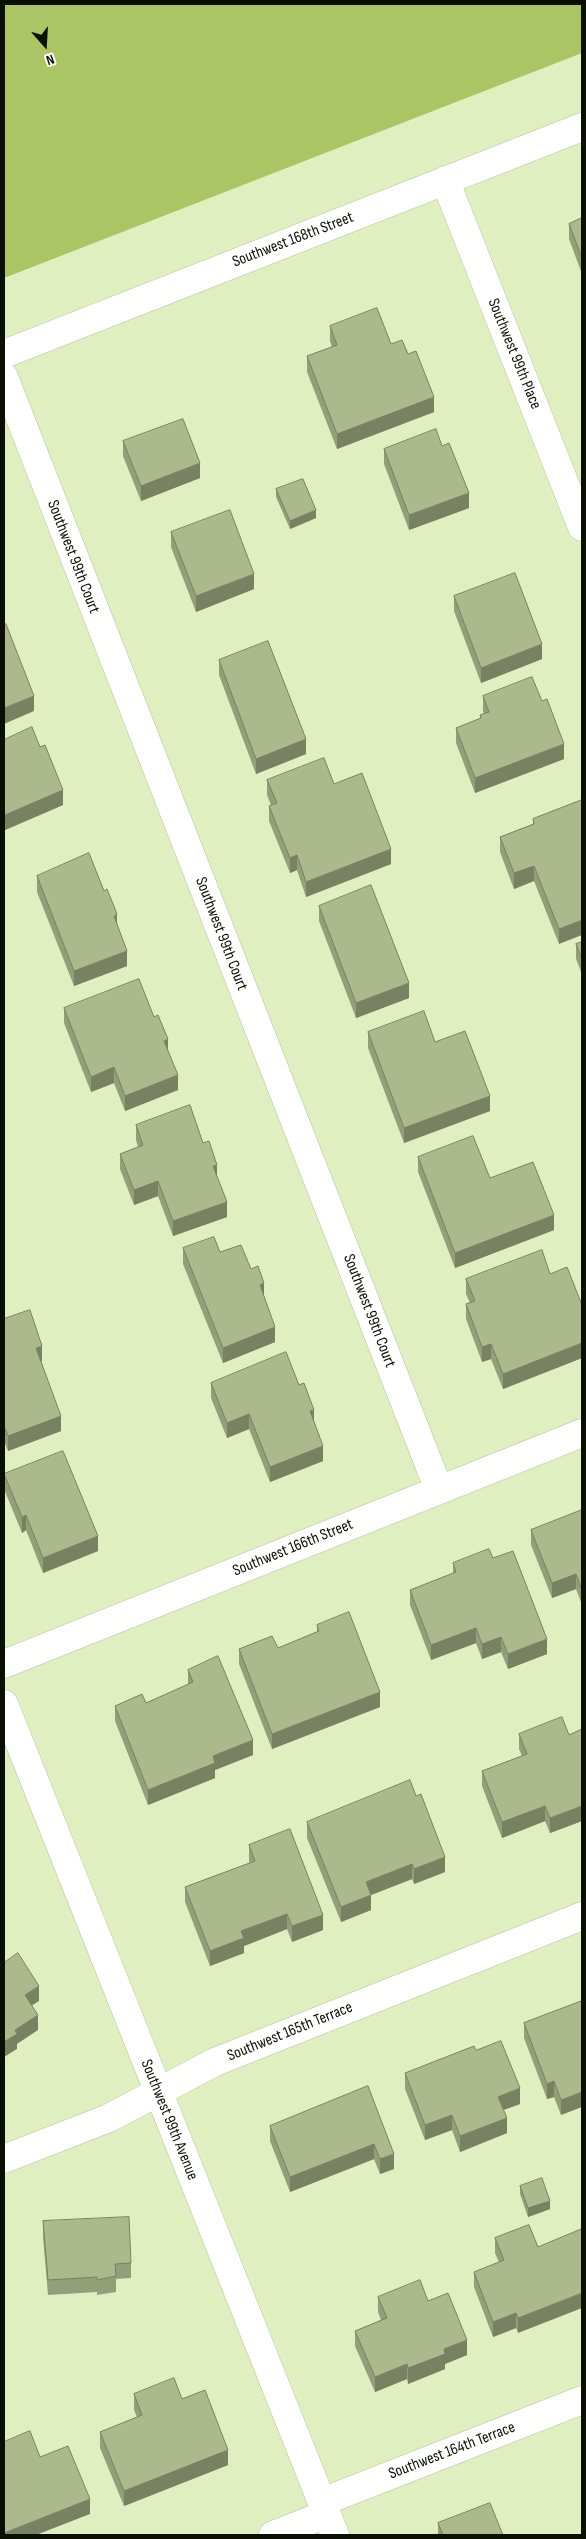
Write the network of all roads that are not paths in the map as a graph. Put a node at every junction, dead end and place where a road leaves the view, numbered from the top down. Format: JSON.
{"nodes":[{"id":1,"x":582,"y":127,"type":"edge"},
{"id":2,"x":445,"y":180,"type":"junction"},
{"id":3,"x":4,"y":354,"type":"edge"},
{"id":4,"x":4,"y":378,"type":"edge"},
{"id":5,"x":582,"y":527,"type":"edge"},
{"id":6,"x":582,"y":1433,"type":"edge"},
{"id":7,"x":438,"y":1490,"type":"junction"},
{"id":8,"x":4,"y":1664,"type":"edge"},
{"id":9,"x":4,"y":1704,"type":"edge"},
{"id":10,"x":582,"y":1916,"type":"edge"},
{"id":11,"x":158,"y":2092,"type":"junction"},
{"id":12,"x":4,"y":2159,"type":"edge"},
{"id":13,"x":582,"y":2400,"type":"edge"},
{"id":14,"x":328,"y":2517,"type":"edge"},
{"id":15,"x":273,"y":2535,"type":"edge"}],
"edges":[{"from":1,"to":2,"type":"street","name":"Southwest 168th Street"},
{"from":2,"to":3,"type":"street","name":"Southwest 168th Street"},
{"from":2,"to":5,"type":"street","name":"Southwest 99th Place"},
{"from":4,"to":7,"type":"street","name":"Southwest 99th Court"},
{"from":6,"to":7,"type":"street","name":"Southwest 166th Street"},
{"from":7,"to":8,"type":"street","name":"Southwest 166th Street"},
{"from":9,"to":11,"type":"street","name":"Southwest 99th Avenue"},
{"from":10,"to":11,"type":"street","name":"Southwest 165th Terrace"},
{"from":11,"to":12,"type":"street","name":"Southwest 165th Terrace"},
{"from":11,"to":14,"type":"street","name":"Southwest 99th Avenue"},
{"from":13,"to":14,"type":"street","name":"Southwest 164th Terrace"},
{"from":14,"to":15,"type":"street","name":"Southwest 164th Terrace"}]}
